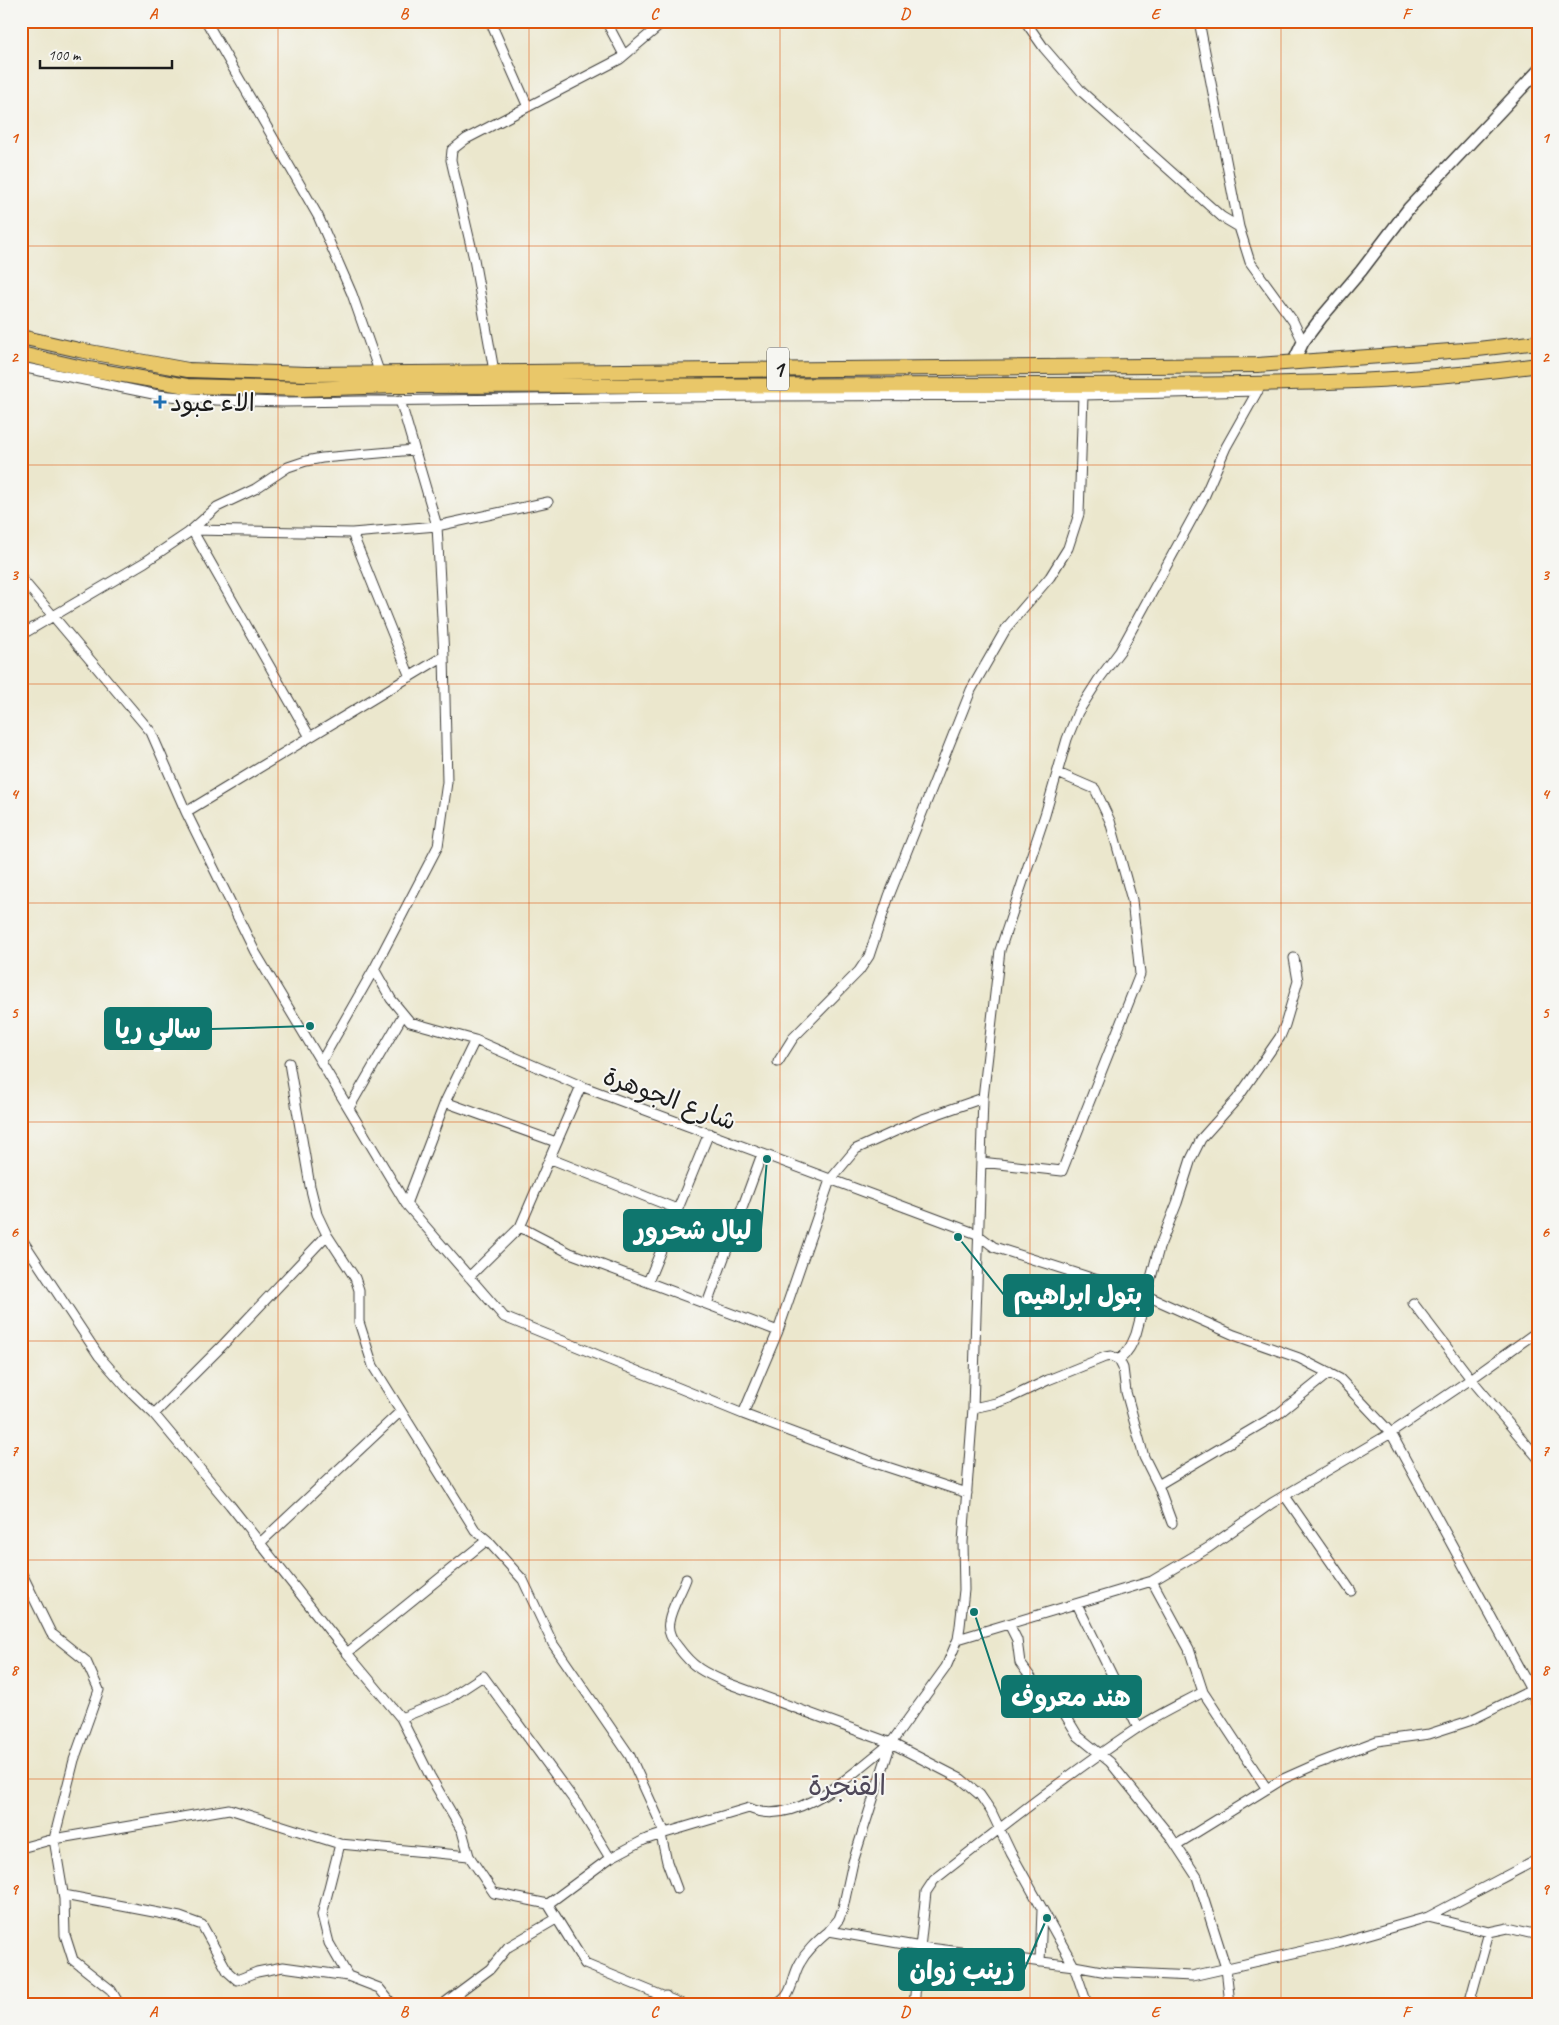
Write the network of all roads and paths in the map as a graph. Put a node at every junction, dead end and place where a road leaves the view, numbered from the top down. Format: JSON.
{"nodes":[{"id":1,"x":206,"y":21,"type":"edge"},
{"id":2,"x":490,"y":21,"type":"edge"},
{"id":3,"x":606,"y":21,"type":"edge"},
{"id":4,"x":665,"y":21,"type":"edge"},
{"id":5,"x":1025,"y":21,"type":"edge"},
{"id":6,"x":1199,"y":21,"type":"edge"},
{"id":7,"x":624,"y":55,"type":"junction"},
{"id":8,"x":1538,"y":71,"type":"edge"},
{"id":9,"x":528,"y":107,"type":"junction"},
{"id":10,"x":1239,"y":227,"type":"junction"},
{"id":11,"x":21,"y":337,"type":"edge"},
{"id":12,"x":1303,"y":342,"type":"junction"},
{"id":13,"x":1538,"y":342,"type":"edge"},
{"id":14,"x":21,"y":354,"type":"edge"},
{"id":15,"x":1293,"y":363,"type":"junction"},
{"id":16,"x":1538,"y":365,"type":"edge"},
{"id":17,"x":21,"y":368,"type":"edge"},
{"id":18,"x":494,"y":372,"type":"junction"},
{"id":19,"x":380,"y":374,"type":"junction"},
{"id":20,"x":1260,"y":387,"type":"junction"},
{"id":21,"x":1083,"y":395,"type":"junction"},
{"id":22,"x":400,"y":400,"type":"junction"},
{"id":23,"x":414,"y":450,"type":"junction"},
{"id":24,"x":548,"y":502,"type":"dead end"},
{"id":25,"x":437,"y":526,"type":"junction"},
{"id":26,"x":192,"y":530,"type":"junction"},
{"id":27,"x":352,"y":533,"type":"junction"},
{"id":28,"x":21,"y":578,"type":"edge"},
{"id":29,"x":53,"y":616,"type":"junction"},
{"id":30,"x":21,"y":635,"type":"edge"},
{"id":31,"x":444,"y":656,"type":"junction"},
{"id":32,"x":410,"y":677,"type":"junction"},
{"id":33,"x":310,"y":737,"type":"junction"},
{"id":34,"x":1058,"y":773,"type":"junction"},
{"id":35,"x":186,"y":812,"type":"junction"},
{"id":36,"x":1294,"y":958,"type":"dead end"},
{"id":37,"x":374,"y":969,"type":"junction"},
{"id":38,"x":403,"y":1015,"type":"junction"},
{"id":39,"x":475,"y":1040,"type":"junction"},
{"id":40,"x":321,"y":1062,"type":"junction"},
{"id":41,"x":778,"y":1062,"type":"dead end"},
{"id":42,"x":289,"y":1063,"type":"dead end"},
{"id":43,"x":581,"y":1086,"type":"junction"},
{"id":44,"x":983,"y":1098,"type":"junction"},
{"id":45,"x":445,"y":1102,"type":"junction"},
{"id":46,"x":349,"y":1108,"type":"junction"},
{"id":47,"x":709,"y":1133,"type":"junction"},
{"id":48,"x":556,"y":1142,"type":"junction"},
{"id":49,"x":762,"y":1154,"type":"junction"},
{"id":50,"x":551,"y":1159,"type":"junction"},
{"id":51,"x":980,"y":1162,"type":"junction"},
{"id":52,"x":830,"y":1180,"type":"junction"},
{"id":53,"x":406,"y":1204,"type":"junction"},
{"id":54,"x":677,"y":1209,"type":"junction"},
{"id":55,"x":520,"y":1227,"type":"junction"},
{"id":56,"x":977,"y":1234,"type":"junction"},
{"id":57,"x":327,"y":1236,"type":"junction"},
{"id":58,"x":21,"y":1238,"type":"edge"},
{"id":59,"x":469,"y":1277,"type":"junction"},
{"id":60,"x":648,"y":1282,"type":"junction"},
{"id":61,"x":1145,"y":1295,"type":"junction"},
{"id":62,"x":1413,"y":1303,"type":"dead end"},
{"id":63,"x":707,"y":1304,"type":"junction"},
{"id":64,"x":778,"y":1331,"type":"junction"},
{"id":65,"x":1538,"y":1331,"type":"edge"},
{"id":66,"x":1119,"y":1360,"type":"junction"},
{"id":67,"x":1329,"y":1372,"type":"junction"},
{"id":68,"x":1471,"y":1379,"type":"junction"},
{"id":69,"x":973,"y":1408,"type":"junction"},
{"id":70,"x":401,"y":1411,"type":"junction"},
{"id":71,"x":154,"y":1414,"type":"junction"},
{"id":72,"x":743,"y":1414,"type":"junction"},
{"id":73,"x":1391,"y":1432,"type":"junction"},
{"id":74,"x":1538,"y":1458,"type":"edge"},
{"id":75,"x":1158,"y":1485,"type":"junction"},
{"id":76,"x":967,"y":1493,"type":"junction"},
{"id":77,"x":1285,"y":1496,"type":"junction"},
{"id":78,"x":1172,"y":1523,"type":"dead end"},
{"id":79,"x":487,"y":1540,"type":"junction"},
{"id":80,"x":260,"y":1543,"type":"junction"},
{"id":81,"x":21,"y":1572,"type":"edge"},
{"id":82,"x":686,"y":1580,"type":"dead end"},
{"id":83,"x":1152,"y":1581,"type":"junction"},
{"id":84,"x":1351,"y":1591,"type":"dead end"},
{"id":85,"x":1077,"y":1604,"type":"junction"},
{"id":86,"x":1009,"y":1624,"type":"junction"},
{"id":87,"x":958,"y":1639,"type":"junction"},
{"id":88,"x":347,"y":1653,"type":"junction"},
{"id":89,"x":1534,"y":1688,"type":"edge"},
{"id":90,"x":1203,"y":1692,"type":"junction"},
{"id":91,"x":1538,"y":1707,"type":"edge"},
{"id":92,"x":402,"y":1718,"type":"junction"},
{"id":93,"x":1138,"y":1728,"type":"junction"},
{"id":94,"x":891,"y":1743,"type":"junction"},
{"id":95,"x":1100,"y":1754,"type":"junction"},
{"id":96,"x":1267,"y":1789,"type":"junction"},
{"id":97,"x":999,"y":1828,"type":"junction"},
{"id":98,"x":663,"y":1834,"type":"junction"},
{"id":99,"x":54,"y":1839,"type":"junction"},
{"id":100,"x":340,"y":1844,"type":"junction"},
{"id":101,"x":1176,"y":1845,"type":"junction"},
{"id":102,"x":21,"y":1848,"type":"edge"},
{"id":103,"x":469,"y":1856,"type":"junction"},
{"id":104,"x":610,"y":1858,"type":"junction"},
{"id":105,"x":1538,"y":1859,"type":"edge"},
{"id":106,"x":676,"y":1889,"type":"dead end"},
{"id":107,"x":64,"y":1896,"type":"junction"},
{"id":108,"x":548,"y":1904,"type":"junction"},
{"id":109,"x":1042,"y":1910,"type":"junction"},
{"id":110,"x":1428,"y":1917,"type":"junction"},
{"id":111,"x":556,"y":1919,"type":"junction"},
{"id":112,"x":829,"y":1931,"type":"junction"},
{"id":113,"x":1490,"y":1932,"type":"junction"},
{"id":114,"x":1538,"y":1935,"type":"edge"},
{"id":115,"x":921,"y":1947,"type":"junction"},
{"id":116,"x":1040,"y":1962,"type":"junction"},
{"id":117,"x":1074,"y":1966,"type":"junction"},
{"id":118,"x":1226,"y":1968,"type":"junction"},
{"id":119,"x":348,"y":1976,"type":"junction"},
{"id":120,"x":791,"y":1991,"type":"junction"},
{"id":121,"x":666,"y":1996,"type":"junction"},
{"id":122,"x":119,"y":2004,"type":"edge"},
{"id":123,"x":392,"y":2004,"type":"edge"},
{"id":124,"x":443,"y":2004,"type":"edge"},
{"id":125,"x":649,"y":2004,"type":"edge"},
{"id":126,"x":682,"y":2004,"type":"edge"},
{"id":127,"x":777,"y":2004,"type":"edge"},
{"id":128,"x":793,"y":2004,"type":"edge"},
{"id":129,"x":914,"y":2004,"type":"edge"},
{"id":130,"x":1087,"y":2004,"type":"edge"},
{"id":131,"x":1230,"y":2004,"type":"edge"},
{"id":132,"x":1469,"y":2004,"type":"edge"}],
"edges":[{"from":1,"to":19,"type":"street"},
{"from":2,"to":9,"type":"street"},
{"from":3,"to":7,"type":"street"},
{"from":4,"to":7,"type":"street"},
{"from":5,"to":10,"type":"street"},
{"from":6,"to":10,"type":"street"},
{"from":7,"to":9,"type":"street"},
{"from":8,"to":12,"type":"street"},
{"from":9,"to":18,"type":"street"},
{"from":10,"to":12,"type":"street"},
{"from":11,"to":19,"type":"main road","number":"1"},
{"from":12,"to":15,"type":"street"},
{"from":13,"to":15,"type":"main road","number":"1"},
{"from":14,"to":20,"type":"main road","number":"1"},
{"from":15,"to":18,"type":"main road","number":"1"},
{"from":16,"to":20,"type":"main road","number":"1"},
{"from":17,"to":22,"type":"street"},
{"from":18,"to":19,"type":"main road","number":"1"},
{"from":20,"to":21,"type":"street"},
{"from":20,"to":34,"type":"street"},
{"from":21,"to":22,"type":"street"},
{"from":21,"to":41,"type":"street"},
{"from":22,"to":23,"type":"street"},
{"from":23,"to":25,"type":"street"},
{"from":23,"to":26,"type":"street"},
{"from":24,"to":25,"type":"street"},
{"from":25,"to":27,"type":"street"},
{"from":25,"to":31,"type":"street"},
{"from":26,"to":27,"type":"street"},
{"from":26,"to":29,"type":"street"},
{"from":26,"to":33,"type":"street"},
{"from":27,"to":32,"type":"street"},
{"from":28,"to":29,"type":"street"},
{"from":29,"to":30,"type":"street"},
{"from":29,"to":35,"type":"street"},
{"from":31,"to":32,"type":"street"},
{"from":31,"to":37,"type":"street"},
{"from":32,"to":33,"type":"street"},
{"from":33,"to":35,"type":"street"},
{"from":34,"to":44,"type":"street"},
{"from":34,"to":51,"type":"street"},
{"from":35,"to":40,"type":"street"},
{"from":36,"to":61,"type":"street"},
{"from":37,"to":38,"type":"street","name":"شارع الجوهرة"},
{"from":37,"to":40,"type":"street"},
{"from":38,"to":39,"type":"street","name":"شارع الجوهرة"},
{"from":38,"to":46,"type":"street"},
{"from":39,"to":43,"type":"street","name":"شارع الجوهرة"},
{"from":39,"to":45,"type":"street"},
{"from":40,"to":46,"type":"street"},
{"from":42,"to":57,"type":"street"},
{"from":43,"to":47,"type":"street","name":"شارع الجوهرة"},
{"from":43,"to":48,"type":"street"},
{"from":44,"to":51,"type":"street"},
{"from":44,"to":52,"type":"street"},
{"from":45,"to":48,"type":"street"},
{"from":45,"to":53,"type":"street"},
{"from":46,"to":53,"type":"street"},
{"from":47,"to":49,"type":"street","name":"شارع الجوهرة"},
{"from":47,"to":54,"type":"street"},
{"from":48,"to":50,"type":"street"},
{"from":49,"to":52,"type":"street","name":"شارع الجوهرة"},
{"from":49,"to":63,"type":"street"},
{"from":50,"to":54,"type":"street"},
{"from":50,"to":55,"type":"street"},
{"from":51,"to":56,"type":"street"},
{"from":52,"to":56,"type":"street","name":"شارع الجوهرة"},
{"from":52,"to":64,"type":"street"},
{"from":53,"to":59,"type":"street"},
{"from":54,"to":60,"type":"street"},
{"from":55,"to":59,"type":"street"},
{"from":55,"to":60,"type":"street"},
{"from":56,"to":61,"type":"street","name":"شارع الجوهرة"},
{"from":56,"to":69,"type":"street"},
{"from":57,"to":70,"type":"street"},
{"from":57,"to":71,"type":"street"},
{"from":58,"to":71,"type":"street"},
{"from":59,"to":72,"type":"street"},
{"from":60,"to":63,"type":"street"},
{"from":61,"to":66,"type":"street"},
{"from":61,"to":67,"type":"street","name":"شارع الجوهرة"},
{"from":62,"to":68,"type":"street"},
{"from":63,"to":64,"type":"street"},
{"from":64,"to":72,"type":"street"},
{"from":65,"to":68,"type":"street"},
{"from":66,"to":69,"type":"street"},
{"from":66,"to":75,"type":"street"},
{"from":67,"to":73,"type":"street","name":"شارع الجوهرة"},
{"from":67,"to":75,"type":"street"},
{"from":68,"to":73,"type":"street"},
{"from":68,"to":74,"type":"street"},
{"from":69,"to":76,"type":"street"},
{"from":70,"to":79,"type":"street"},
{"from":70,"to":80,"type":"street"},
{"from":71,"to":80,"type":"street"},
{"from":72,"to":76,"type":"street"},
{"from":73,"to":77,"type":"street"},
{"from":73,"to":89,"type":"street","name":"شارع الجوهرة"},
{"from":75,"to":78,"type":"street"},
{"from":76,"to":87,"type":"street"},
{"from":77,"to":83,"type":"street"},
{"from":77,"to":84,"type":"street"},
{"from":79,"to":88,"type":"street"},
{"from":79,"to":98,"type":"street"},
{"from":80,"to":88,"type":"street"},
{"from":81,"to":99,"type":"street"},
{"from":82,"to":94,"type":"street"},
{"from":83,"to":85,"type":"street"},
{"from":83,"to":90,"type":"street"},
{"from":85,"to":86,"type":"street"},
{"from":85,"to":93,"type":"street"},
{"from":86,"to":87,"type":"street"},
{"from":86,"to":95,"type":"street"},
{"from":87,"to":94,"type":"street"},
{"from":88,"to":92,"type":"street"},
{"from":89,"to":91,"type":"street","name":"شارع الجوهرة"},
{"from":89,"to":96,"type":"street"},
{"from":90,"to":93,"type":"street"},
{"from":90,"to":96,"type":"street"},
{"from":92,"to":103,"type":"street"},
{"from":92,"to":104,"type":"street"},
{"from":93,"to":95,"type":"street"},
{"from":94,"to":97,"type":"street"},
{"from":94,"to":98,"type":"street"},
{"from":94,"to":112,"type":"street"},
{"from":95,"to":97,"type":"street"},
{"from":95,"to":101,"type":"street"},
{"from":96,"to":101,"type":"street"},
{"from":97,"to":109,"type":"street"},
{"from":97,"to":115,"type":"street"},
{"from":98,"to":104,"type":"street"},
{"from":98,"to":106,"type":"street"},
{"from":99,"to":100,"type":"street"},
{"from":99,"to":102,"type":"street"},
{"from":99,"to":107,"type":"street"},
{"from":100,"to":103,"type":"street"},
{"from":100,"to":119,"type":"street"},
{"from":101,"to":118,"type":"street"},
{"from":103,"to":108,"type":"street"},
{"from":104,"to":108,"type":"street"},
{"from":105,"to":110,"type":"street"},
{"from":107,"to":119,"type":"street"},
{"from":107,"to":122,"type":"street"},
{"from":108,"to":111,"type":"street"},
{"from":109,"to":116,"type":"street"},
{"from":109,"to":117,"type":"street"},
{"from":110,"to":113,"type":"street"},
{"from":110,"to":118,"type":"street"},
{"from":111,"to":121,"type":"street"},
{"from":111,"to":124,"type":"street"},
{"from":112,"to":115,"type":"street"},
{"from":112,"to":120,"type":"street"},
{"from":113,"to":114,"type":"street"},
{"from":113,"to":132,"type":"street"},
{"from":115,"to":116,"type":"street"},
{"from":115,"to":129,"type":"street"},
{"from":116,"to":117,"type":"street"},
{"from":117,"to":118,"type":"street"},
{"from":117,"to":130,"type":"street"},
{"from":118,"to":131,"type":"street"},
{"from":119,"to":123,"type":"street"},
{"from":120,"to":127,"type":"street"},
{"from":120,"to":128,"type":"street"},
{"from":121,"to":125,"type":"street"},
{"from":121,"to":126,"type":"street"}]}
